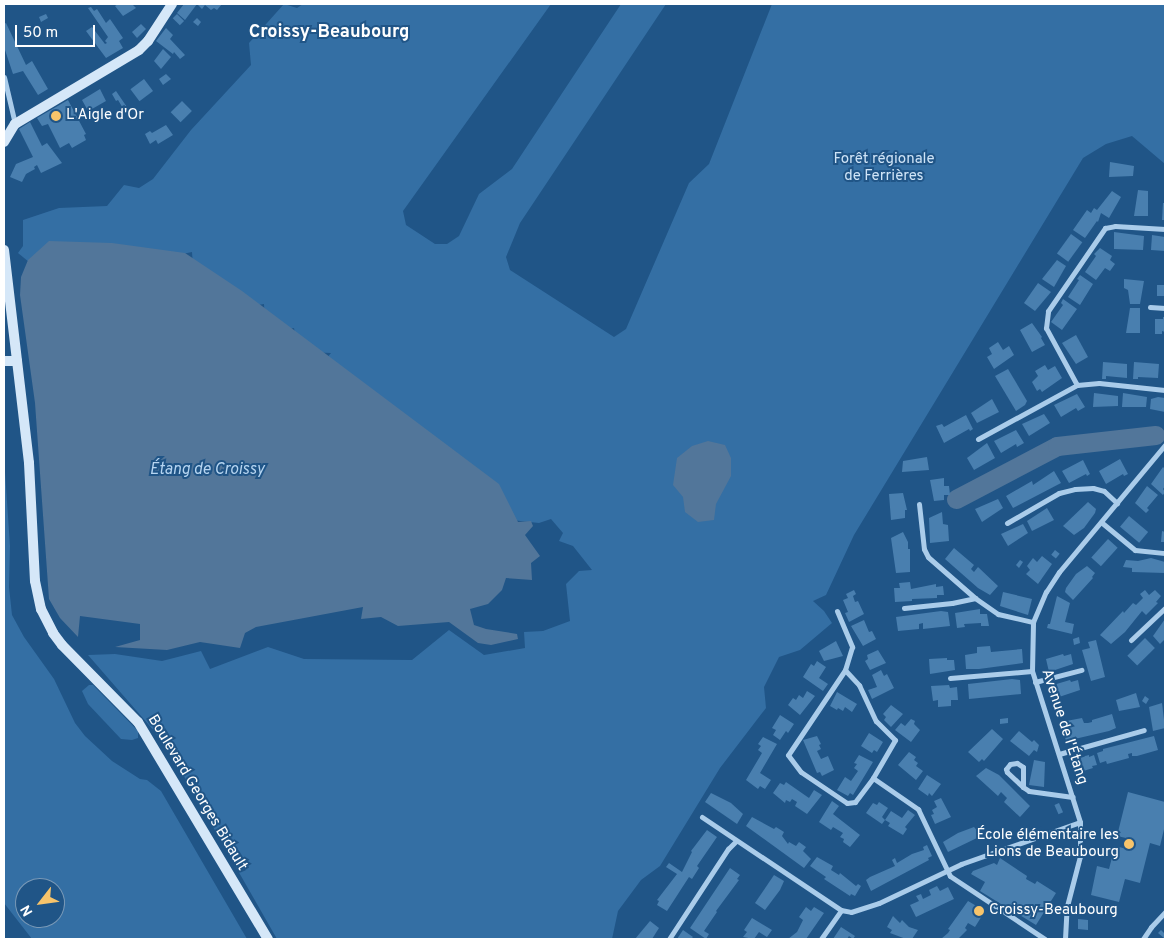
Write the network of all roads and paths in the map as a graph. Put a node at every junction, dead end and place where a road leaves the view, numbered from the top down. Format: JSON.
{"nodes":[{"id":1,"x":172,"y":4,"type":"edge"},
{"id":2,"x":4,"y":77,"type":"edge"},
{"id":3,"x":15,"y":124,"type":"junction"},
{"id":4,"x":4,"y":142,"type":"edge"},
{"id":5,"x":1165,"y":229,"type":"edge"},
{"id":6,"x":4,"y":250,"type":"edge"},
{"id":7,"x":1150,"y":307,"type":"dead end"},
{"id":8,"x":1165,"y":308,"type":"edge"},
{"id":9,"x":4,"y":361,"type":"edge"},
{"id":10,"x":17,"y":361,"type":"junction"},
{"id":11,"x":1076,"y":385,"type":"junction"},
{"id":12,"x":1165,"y":390,"type":"edge"},
{"id":13,"x":978,"y":439,"type":"dead end"},
{"id":14,"x":1165,"y":445,"type":"edge"},
{"id":15,"x":1160,"y":454,"type":"junction"},
{"id":16,"x":1165,"y":458,"type":"edge"},
{"id":17,"x":1117,"y":503,"type":"junction"},
{"id":18,"x":919,"y":504,"type":"dead end"},
{"id":19,"x":1102,"y":522,"type":"junction"},
{"id":20,"x":1007,"y":523,"type":"dead end"},
{"id":21,"x":1165,"y":553,"type":"edge"},
{"id":22,"x":975,"y":598,"type":"junction"},
{"id":23,"x":904,"y":608,"type":"dead end"},
{"id":24,"x":1165,"y":608,"type":"edge"},
{"id":25,"x":837,"y":611,"type":"dead end"},
{"id":26,"x":1033,"y":622,"type":"junction"},
{"id":27,"x":1131,"y":640,"type":"dead end"},
{"id":28,"x":845,"y":670,"type":"junction"},
{"id":29,"x":1032,"y":670,"type":"junction"},
{"id":30,"x":1080,"y":670,"type":"dead end"},
{"id":31,"x":950,"y":678,"type":"dead end"},
{"id":32,"x":1034,"y":682,"type":"junction"},
{"id":33,"x":1144,"y":730,"type":"dead end"},
{"id":34,"x":1059,"y":754,"type":"junction"},
{"id":35,"x":873,"y":778,"type":"junction"},
{"id":36,"x":1023,"y":787,"type":"junction"},
{"id":37,"x":1073,"y":797,"type":"junction"},
{"id":38,"x":702,"y":817,"type":"dead end"},
{"id":39,"x":1080,"y":822,"type":"junction"},
{"id":40,"x":736,"y":842,"type":"junction"},
{"id":41,"x":947,"y":870,"type":"junction"},
{"id":42,"x":841,"y":910,"type":"junction"},
{"id":43,"x":1165,"y":912,"type":"edge"},
{"id":44,"x":268,"y":939,"type":"edge"},
{"id":45,"x":669,"y":939,"type":"edge"},
{"id":46,"x":822,"y":939,"type":"edge"},
{"id":47,"x":1045,"y":939,"type":"edge"},
{"id":48,"x":1065,"y":939,"type":"edge"},
{"id":49,"x":1143,"y":939,"type":"edge"}],
"edges":[{"from":1,"to":3,"type":"street"},
{"from":2,"to":3,"type":"street"},
{"from":3,"to":4,"type":"street"},
{"from":5,"to":11,"type":"street"},
{"from":6,"to":10,"type":"street","name":"Boulevard Georges Bidault"},
{"from":7,"to":8,"type":"street"},
{"from":9,"to":10,"type":"street"},
{"from":10,"to":44,"type":"street","name":"Boulevard Georges Bidault"},
{"from":11,"to":12,"type":"street"},
{"from":11,"to":13,"type":"street"},
{"from":14,"to":15,"type":"street","name":"Avenue de l'Étang"},
{"from":15,"to":16,"type":"street"},
{"from":15,"to":17,"type":"street","name":"Avenue de l'Étang"},
{"from":17,"to":19,"type":"street","name":"Avenue de l'Étang"},
{"from":17,"to":20,"type":"street"},
{"from":18,"to":22,"type":"street"},
{"from":19,"to":21,"type":"street"},
{"from":19,"to":26,"type":"street","name":"Avenue de l'Étang"},
{"from":22,"to":23,"type":"street"},
{"from":22,"to":26,"type":"street"},
{"from":24,"to":27,"type":"street"},
{"from":25,"to":28,"type":"street"},
{"from":26,"to":29,"type":"street","name":"Avenue de l'Étang"},
{"from":28,"to":35,"type":"street"},
{"from":28,"to":35,"type":"street"},
{"from":29,"to":31,"type":"street"},
{"from":29,"to":32,"type":"street","name":"Avenue de l'Étang"},
{"from":30,"to":32,"type":"street"},
{"from":32,"to":34,"type":"street","name":"Avenue de l'Étang"},
{"from":33,"to":34,"type":"street"},
{"from":34,"to":37,"type":"street","name":"Avenue de l'Étang"},
{"from":35,"to":41,"type":"street"},
{"from":36,"to":36,"type":"street"},
{"from":36,"to":37,"type":"street"},
{"from":37,"to":39,"type":"street","name":"Avenue de l'Étang"},
{"from":38,"to":40,"type":"street"},
{"from":39,"to":41,"type":"street"},
{"from":39,"to":48,"type":"street","name":"Avenue de l'Étang"},
{"from":40,"to":42,"type":"street"},
{"from":40,"to":45,"type":"street"},
{"from":41,"to":42,"type":"street"},
{"from":41,"to":47,"type":"street"},
{"from":42,"to":46,"type":"street"},
{"from":43,"to":49,"type":"street"}]}
